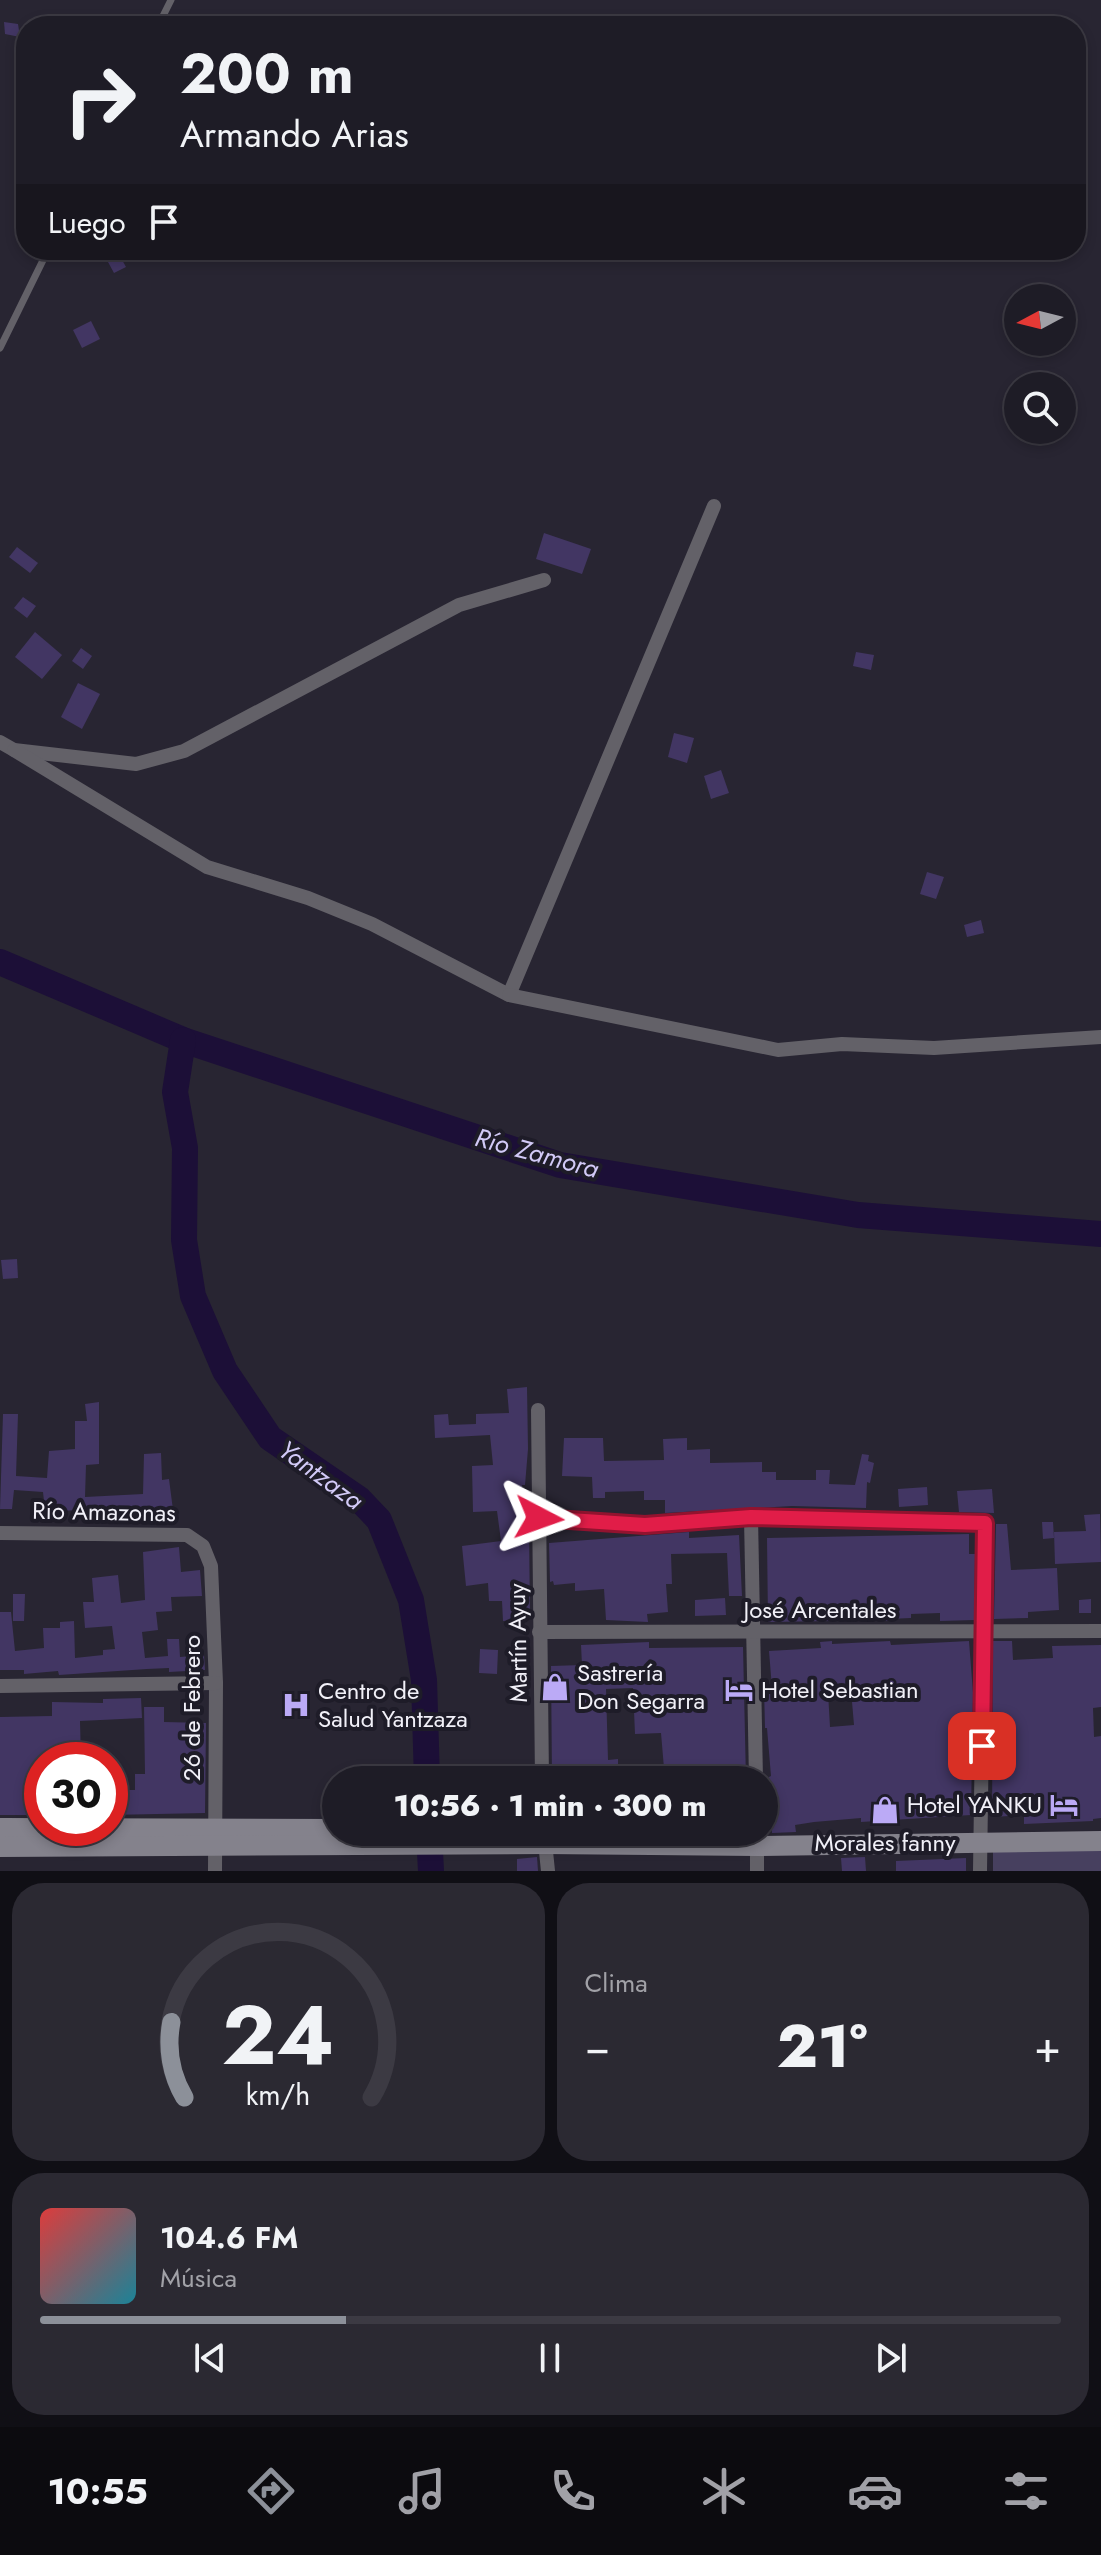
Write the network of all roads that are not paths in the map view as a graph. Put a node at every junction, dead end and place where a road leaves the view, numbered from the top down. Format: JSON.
{"nodes":[{"id":1,"x":43,"y":260,"type":"edge"},
{"id":2,"x":0,"y":348,"type":"edge"},
{"id":3,"x":714,"y":506,"type":"dead end"},
{"id":4,"x":544,"y":580,"type":"dead end"},
{"id":5,"x":0,"y":742,"type":"edge"},
{"id":6,"x":14,"y":750,"type":"junction"},
{"id":7,"x":509,"y":995,"type":"junction"},
{"id":8,"x":1101,"y":1037,"type":"edge"},
{"id":9,"x":538,"y":1410,"type":"dead end"},
{"id":10,"x":751,"y":1517,"type":"junction"},
{"id":11,"x":539,"y":1518,"type":"junction"},
{"id":12,"x":0,"y":1533,"type":"edge"},
{"id":13,"x":203,"y":1546,"type":"joint"},
{"id":14,"x":984,"y":1631,"type":"junction"},
{"id":15,"x":1101,"y":1631,"type":"edge"},
{"id":16,"x":539,"y":1632,"type":"junction"},
{"id":17,"x":754,"y":1632,"type":"junction"},
{"id":18,"x":216,"y":1683,"type":"junction"},
{"id":19,"x":0,"y":1686,"type":"edge"},
{"id":20,"x":542,"y":1766,"type":"edge"},
{"id":21,"x":756,"y":1766,"type":"edge"},
{"id":22,"x":0,"y":1828,"type":"edge"},
{"id":23,"x":1101,"y":1829,"type":"edge"},
{"id":24,"x":322,"y":1830,"type":"edge"},
{"id":25,"x":214,"y":1838,"type":"junction"},
{"id":26,"x":778,"y":1838,"type":"edge"},
{"id":27,"x":980,"y":1838,"type":"junction"},
{"id":28,"x":1101,"y":1841,"type":"edge"},
{"id":29,"x":322,"y":1843,"type":"edge"},
{"id":30,"x":545,"y":1846,"type":"edge"},
{"id":31,"x":757,"y":1846,"type":"edge"},
{"id":32,"x":0,"y":1847,"type":"edge"},
{"id":33,"x":215,"y":1871,"type":"edge"},
{"id":34,"x":548,"y":1871,"type":"edge"},
{"id":35,"x":757,"y":1871,"type":"edge"},
{"id":36,"x":980,"y":1871,"type":"edge"}],
"edges":[{"from":1,"to":2,"type":"lane"},
{"from":3,"to":7,"type":"street"},
{"from":4,"to":6,"type":"street"},
{"from":5,"to":6,"type":"street"},
{"from":6,"to":7,"type":"street"},
{"from":7,"to":8,"type":"street"},
{"from":9,"to":11,"type":"street","name":"Martín Ayuy"},
{"from":10,"to":11,"type":"street"},
{"from":10,"to":14,"type":"street"},
{"from":10,"to":17,"type":"street"},
{"from":11,"to":16,"type":"street","name":"Martín Ayuy"},
{"from":12,"to":13,"type":"street","name":"Río Amazonas"},
{"from":13,"to":18,"type":"street","name":"26 de Febrero"},
{"from":14,"to":15,"type":"street","name":"José Arcentales"},
{"from":14,"to":17,"type":"street","name":"José Arcentales"},
{"from":14,"to":27,"type":"street"},
{"from":16,"to":17,"type":"street","name":"José Arcentales"},
{"from":16,"to":20,"type":"street","name":"Martín Ayuy"},
{"from":17,"to":21,"type":"street"},
{"from":18,"to":19,"type":"street"},
{"from":18,"to":25,"type":"street","name":"26 de Febrero"},
{"from":22,"to":25,"type":"main road"},
{"from":23,"to":27,"type":"main road"},
{"from":24,"to":25,"type":"main road"},
{"from":25,"to":29,"type":"main road"},
{"from":25,"to":32,"type":"main road"},
{"from":25,"to":33,"type":"street","name":"26 de Febrero"},
{"from":26,"to":27,"type":"main road"},
{"from":27,"to":28,"type":"main road"},
{"from":27,"to":36,"type":"street"},
{"from":30,"to":34,"type":"street"},
{"from":31,"to":35,"type":"street"}]}
